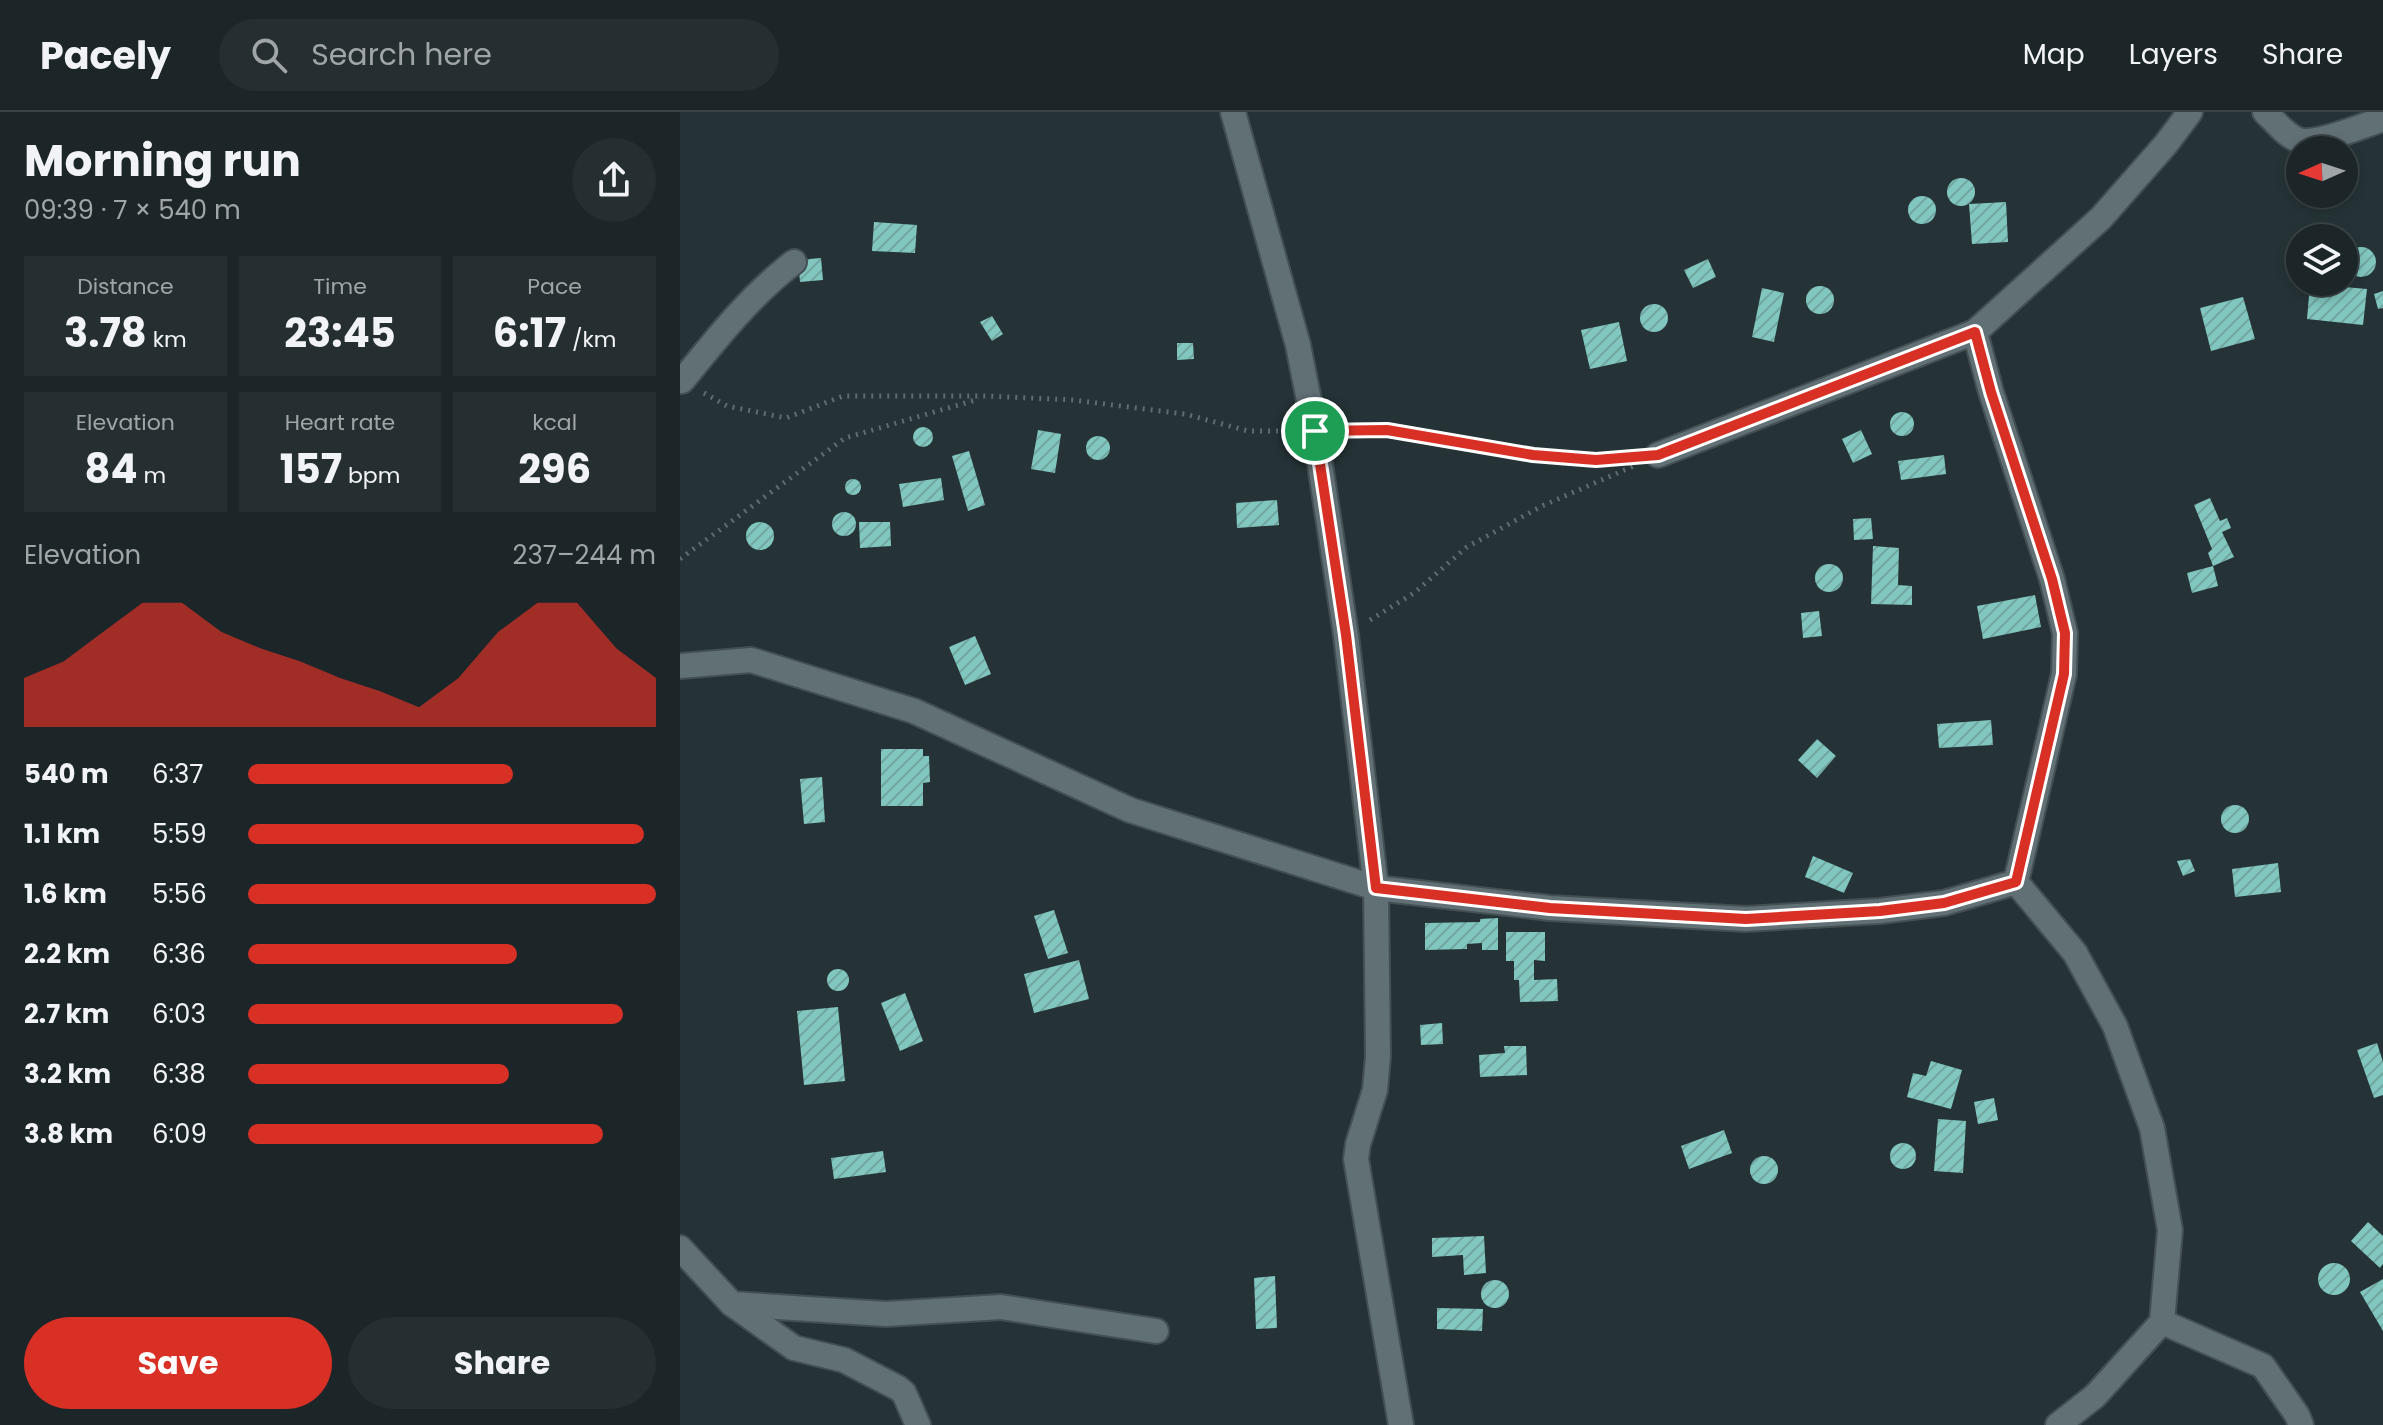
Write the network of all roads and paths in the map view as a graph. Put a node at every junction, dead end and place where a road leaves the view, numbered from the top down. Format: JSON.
{"nodes":[{"id":1,"x":1233,"y":112,"type":"edge"},
{"id":2,"x":2190,"y":112,"type":"edge"},
{"id":3,"x":2265,"y":112,"type":"edge"},
{"id":4,"x":2383,"y":119,"type":"edge"},
{"id":5,"x":794,"y":262,"type":"dead end"},
{"id":6,"x":1975,"y":332,"type":"junction"},
{"id":7,"x":681,"y":381,"type":"edge"},
{"id":8,"x":987,"y":396,"type":"junction"},
{"id":9,"x":1315,"y":431,"type":"junction"},
{"id":10,"x":1658,"y":455,"type":"junction"},
{"id":11,"x":680,"y":559,"type":"edge"},
{"id":12,"x":1346,"y":635,"type":"junction"},
{"id":13,"x":680,"y":666,"type":"edge"},
{"id":14,"x":2016,"y":882,"type":"junction"},
{"id":15,"x":1376,"y":888,"type":"junction"},
{"id":16,"x":680,"y":1248,"type":"edge"},
{"id":17,"x":732,"y":1304,"type":"junction"},
{"id":18,"x":2162,"y":1322,"type":"junction"},
{"id":19,"x":1156,"y":1331,"type":"dead end"},
{"id":20,"x":918,"y":1425,"type":"edge"},
{"id":21,"x":1401,"y":1425,"type":"edge"},
{"id":22,"x":2058,"y":1425,"type":"edge"},
{"id":23,"x":2301,"y":1425,"type":"edge"}],
"edges":[{"from":1,"to":9,"type":"street"},
{"from":2,"to":6,"type":"street"},
{"from":3,"to":4,"type":"street"},
{"from":5,"to":7,"type":"street"},
{"from":6,"to":10,"type":"street"},
{"from":6,"to":14,"type":"street"},
{"from":7,"to":8,"type":"path"},
{"from":8,"to":9,"type":"path"},
{"from":8,"to":11,"type":"path"},
{"from":9,"to":10,"type":"path"},
{"from":9,"to":12,"type":"street"},
{"from":10,"to":12,"type":"path"},
{"from":12,"to":15,"type":"street"},
{"from":13,"to":15,"type":"street"},
{"from":14,"to":15,"type":"street"},
{"from":14,"to":18,"type":"street"},
{"from":15,"to":21,"type":"street"},
{"from":16,"to":17,"type":"street"},
{"from":17,"to":19,"type":"street"},
{"from":17,"to":20,"type":"street"},
{"from":18,"to":22,"type":"street"},
{"from":18,"to":23,"type":"street"}]}
